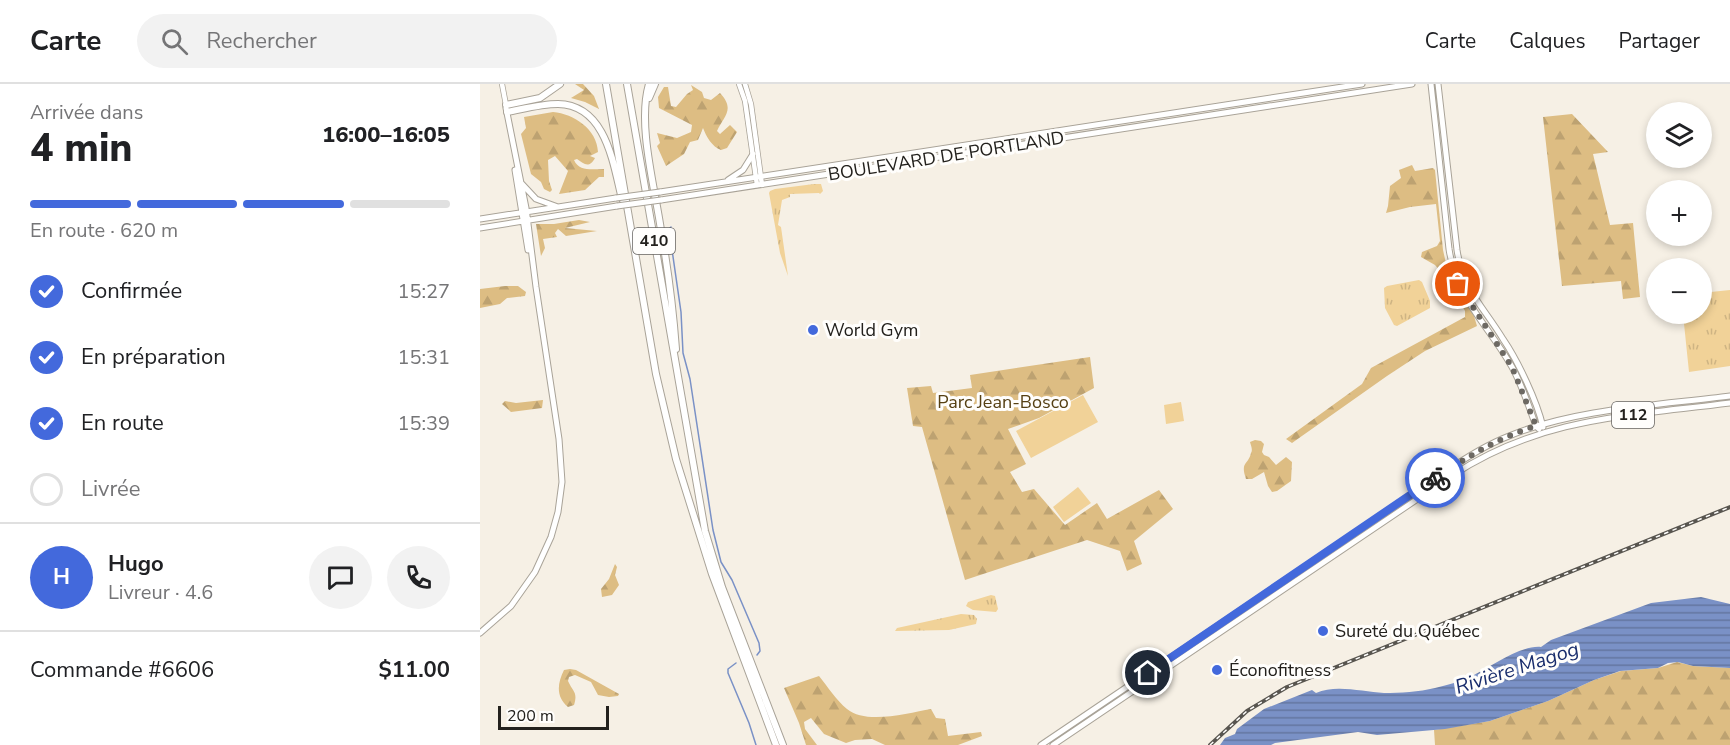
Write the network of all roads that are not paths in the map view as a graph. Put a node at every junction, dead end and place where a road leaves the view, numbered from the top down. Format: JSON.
{"nodes":[{"id":1,"x":502,"y":84,"type":"edge"},
{"id":2,"x":560,"y":84,"type":"edge"},
{"id":3,"x":606,"y":84,"type":"edge"},
{"id":4,"x":627,"y":84,"type":"edge"},
{"id":5,"x":649,"y":84,"type":"edge"},
{"id":6,"x":655,"y":84,"type":"edge"},
{"id":7,"x":739,"y":84,"type":"edge"},
{"id":8,"x":745,"y":84,"type":"edge"},
{"id":9,"x":1362,"y":84,"type":"edge"},
{"id":10,"x":1412,"y":84,"type":"edge"},
{"id":11,"x":1431,"y":84,"type":"edge"},
{"id":12,"x":1438,"y":84,"type":"edge"},
{"id":13,"x":507,"y":108,"type":"junction"},
{"id":14,"x":645,"y":119,"type":"junction"},
{"id":15,"x":511,"y":132,"type":"junction"},
{"id":16,"x":753,"y":154,"type":"junction"},
{"id":17,"x":759,"y":177,"type":"junction"},
{"id":18,"x":725,"y":182,"type":"junction"},
{"id":19,"x":522,"y":184,"type":"junction"},
{"id":20,"x":760,"y":185,"type":"junction"},
{"id":21,"x":559,"y":208,"type":"junction"},
{"id":22,"x":524,"y":213,"type":"junction"},
{"id":23,"x":480,"y":219,"type":"edge"},
{"id":24,"x":525,"y":221,"type":"junction"},
{"id":25,"x":480,"y":228,"type":"edge"},
{"id":26,"x":635,"y":252,"type":"junction"},
{"id":27,"x":1730,"y":396,"type":"edge"},
{"id":28,"x":681,"y":397,"type":"junction"},
{"id":29,"x":1730,"y":403,"type":"edge"},
{"id":30,"x":1541,"y":428,"type":"junction"},
{"id":31,"x":480,"y":633,"type":"edge"},
{"id":32,"x":776,"y":745,"type":"edge"},
{"id":33,"x":785,"y":745,"type":"edge"},
{"id":34,"x":1041,"y":745,"type":"edge"},
{"id":35,"x":1053,"y":745,"type":"edge"}],
"edges":[{"from":1,"to":13,"type":"street"},
{"from":2,"to":13,"type":"highway"},
{"from":3,"to":26,"type":"highway","number":"410"},
{"from":4,"to":28,"type":"highway","number":"410"},
{"from":5,"to":14,"type":"highway"},
{"from":6,"to":14,"type":"highway"},
{"from":7,"to":16,"type":"street"},
{"from":8,"to":17,"type":"street"},
{"from":9,"to":17,"type":"main road","name":"BOULEVARD DE PORTLAND"},
{"from":10,"to":20,"type":"main road","name":"BOULEVARD DE PORTLAND"},
{"from":11,"to":30,"type":"main road"},
{"from":12,"to":30,"type":"main road"},
{"from":13,"to":15,"type":"main road"},
{"from":13,"to":26,"type":"highway"},
{"from":14,"to":28,"type":"highway"},
{"from":15,"to":19,"type":"main road"},
{"from":15,"to":22,"type":"main road"},
{"from":16,"to":17,"type":"street"},
{"from":16,"to":18,"type":"main road"},
{"from":17,"to":18,"type":"main road","name":"BOULEVARD DE PORTLAND"},
{"from":17,"to":20,"type":"street"},
{"from":18,"to":21,"type":"main road","name":"BOULEVARD DE PORTLAND","bridge":true},
{"from":19,"to":21,"type":"main road"},
{"from":19,"to":22,"type":"main road"},
{"from":20,"to":24,"type":"main road","name":"BOULEVARD DE PORTLAND","bridge":true},
{"from":21,"to":22,"type":"main road","name":"BOULEVARD DE PORTLAND"},
{"from":22,"to":23,"type":"main road","name":"BOULEVARD DE PORTLAND"},
{"from":22,"to":24,"type":"main road"},
{"from":24,"to":25,"type":"main road","name":"BOULEVARD DE PORTLAND"},
{"from":24,"to":31,"type":"main road"},
{"from":26,"to":32,"type":"highway","number":"410"},
{"from":27,"to":30,"type":"main road","number":"112"},
{"from":28,"to":33,"type":"highway","number":"410"},
{"from":29,"to":30,"type":"main road","number":"112"},
{"from":30,"to":34,"type":"main road","number":"112"},
{"from":30,"to":35,"type":"main road","number":"112"}]}
